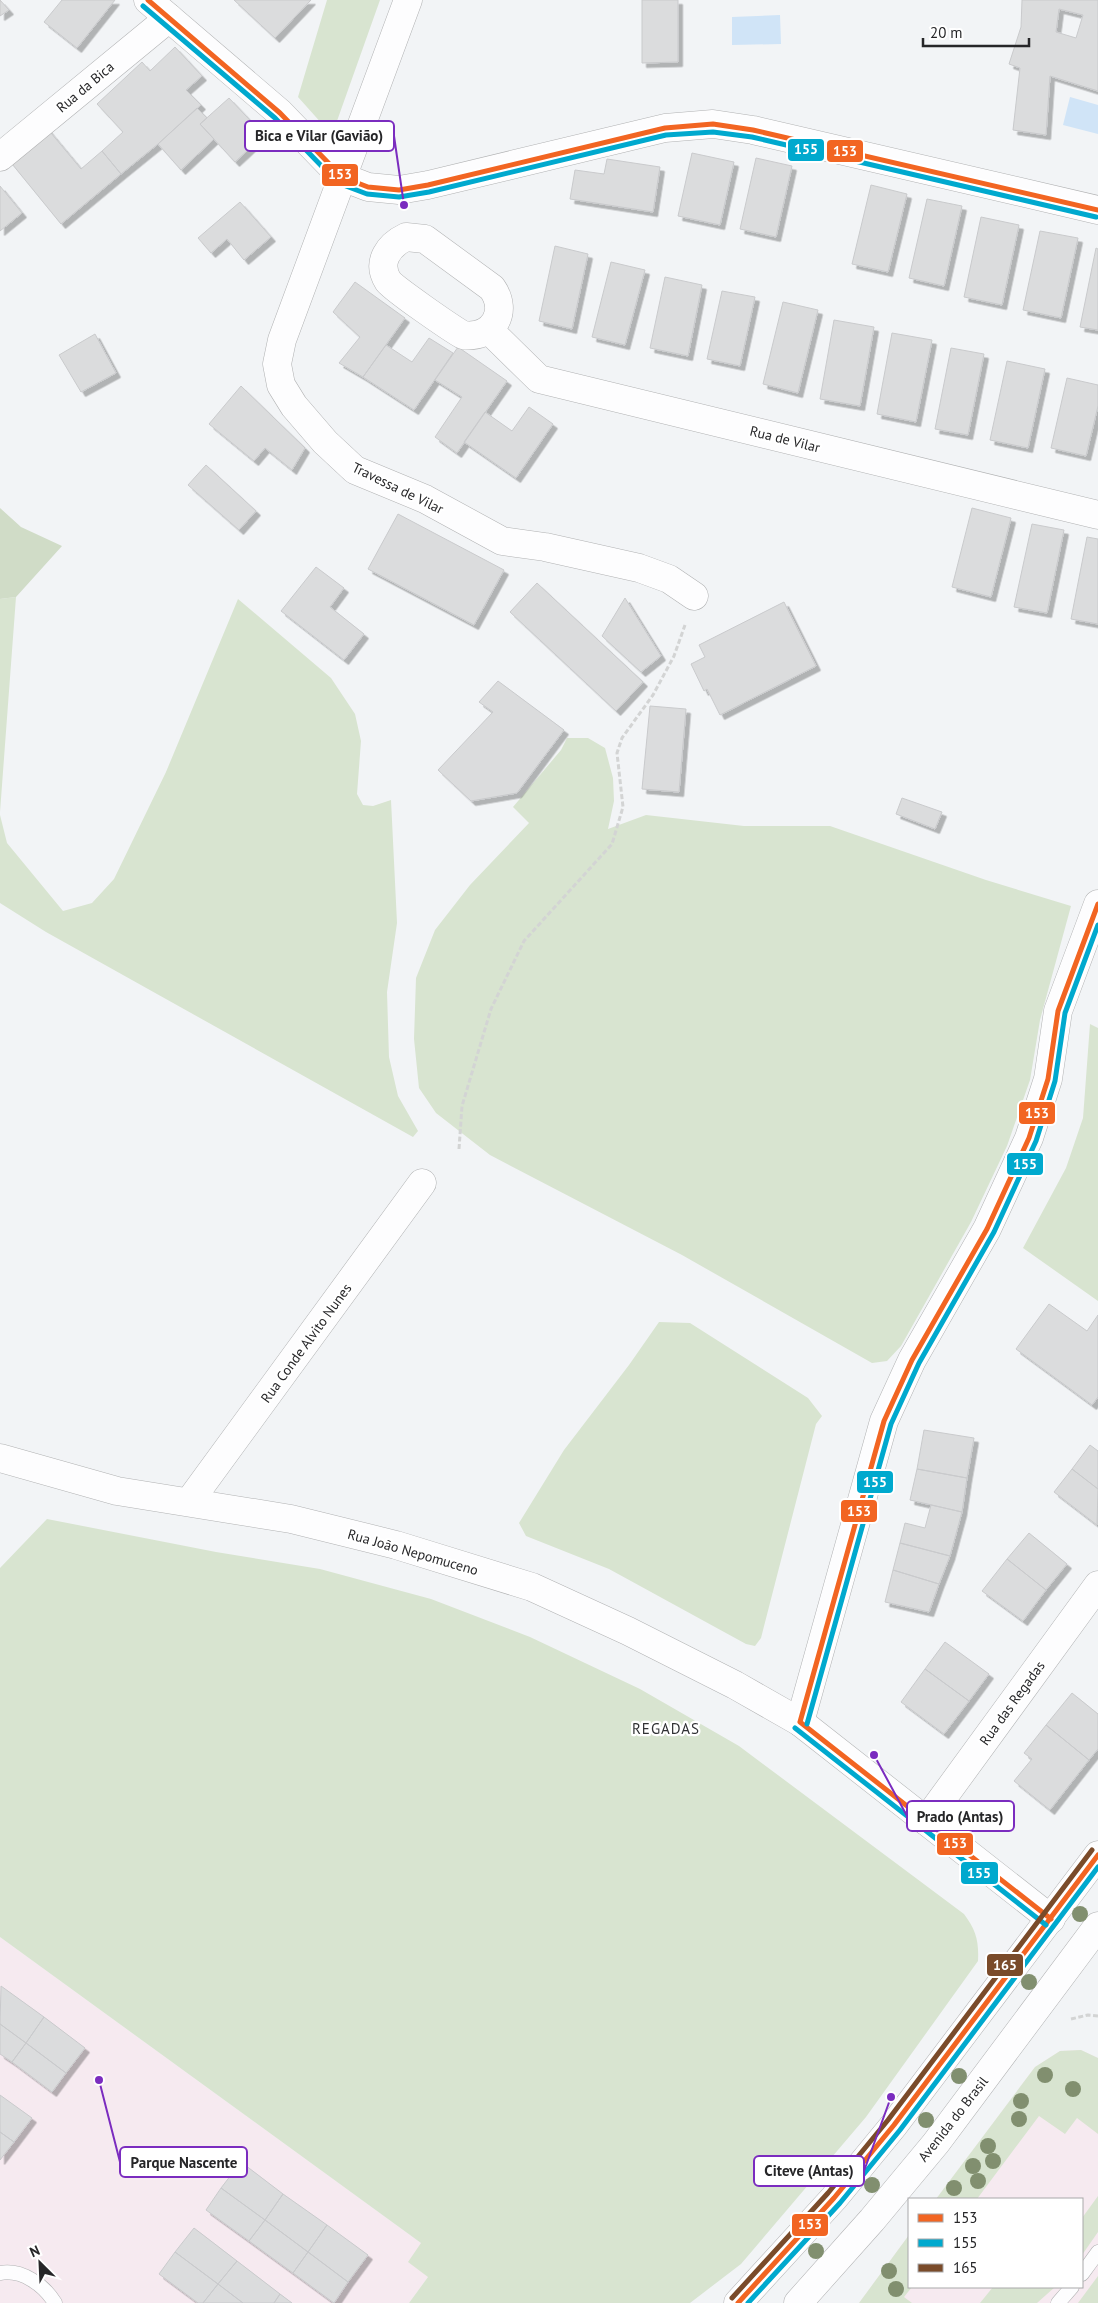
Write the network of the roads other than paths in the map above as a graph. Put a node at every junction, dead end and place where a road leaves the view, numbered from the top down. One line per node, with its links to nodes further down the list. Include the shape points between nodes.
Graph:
1 (148, 0): 3 (street)
2 (408, 0): 5 (street, Travessa de Vilar)
3 (170, 18): 4 (street, Rua da Bica); 5 (street, via 280,113)
4 (0, 157)
5 (342, 177): 6 (street, via 368,188 399,190 665,128 713,124 753,130); 9 (street, Travessa de Vilar, via 282,340 277,364 281,385 294,406 355,470 425,499 502,541 639,568 669,579)
6 (1098, 210)
7 (489, 330): 8 (street, Rua de Vilar, via 539,379)
8 (1098, 515)
9 (694, 596)
10 (1098, 904): 15 (street, via 1058,1011 1048,1079 1029,1138 987,1229 912,1360 884,1421)
11 (422, 1183): 13 (street, Rua Conde Alvito Nunes)
12 (0, 1458): 13 (street, Rua João Nepomuceno, via 91,1485)
13 (189, 1502): 15 (street, Rua João Nepomuceno, via 291,1519 396,1544 532,1587 628,1631)
14 (1098, 1584): 16 (street, Rua das Regadas)
15 (800, 1722): 16 (street, Rua João Nepomuceno)
16 (926, 1821): 18 (street, Rua João Nepomuceno)
17 (1098, 1855): 18 (street)
18 (1051, 1919): 25 (street, via 894,2125 834,2198)
19 (1098, 1926): 26 (street, Avenida do Brasil, via 936,2143)
20 (1098, 2252): 22 (lane)
21 (0, 2273): 24 (lane, via 24,2276 41,2286)
22 (1083, 2273)
23 (1071, 2288): 27 (lane)
24 (55, 2303)
25 (738, 2303)
26 (798, 2303)
27 (1058, 2303)

